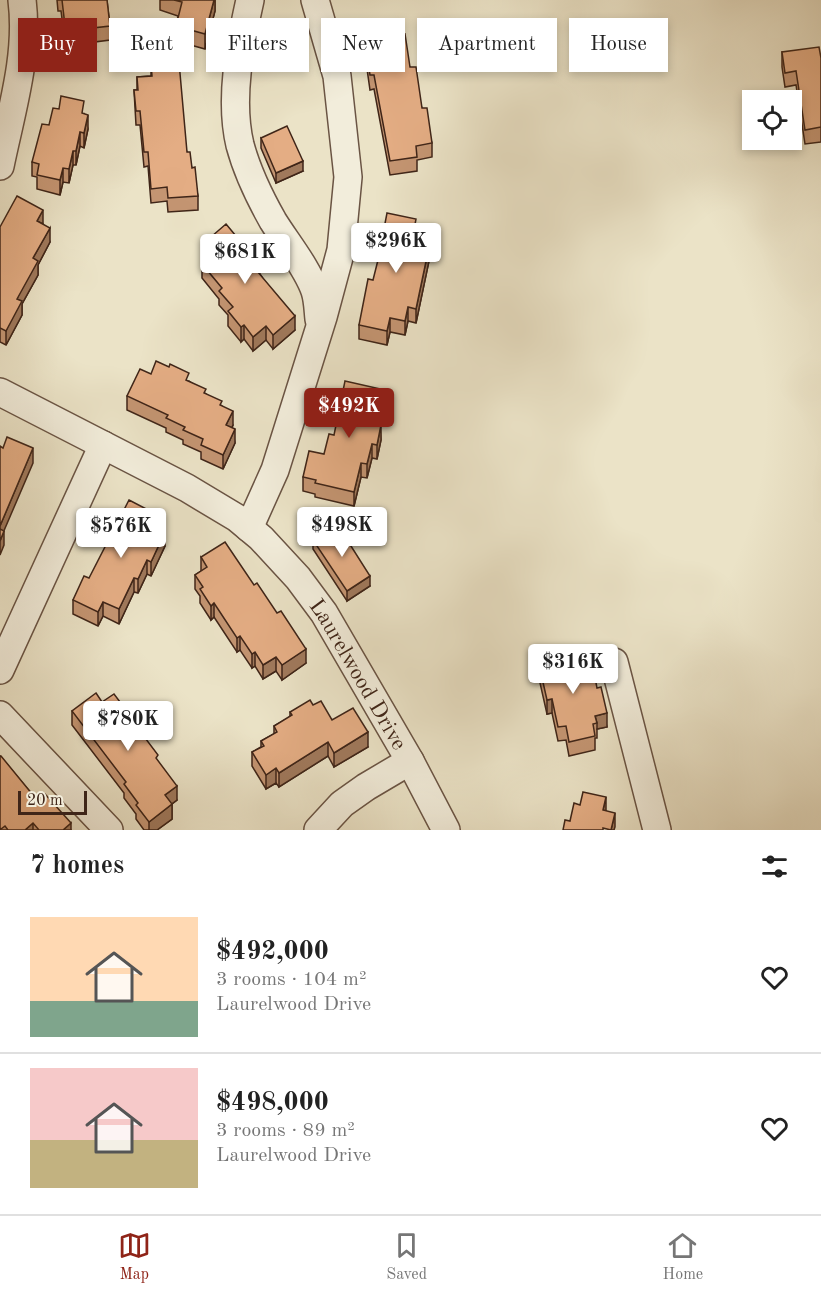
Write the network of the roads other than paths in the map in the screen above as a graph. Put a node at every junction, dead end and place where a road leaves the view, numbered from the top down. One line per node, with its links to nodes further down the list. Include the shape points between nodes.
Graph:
1 (22, 0): 4 (street, via 22,60)
2 (250, 0): 5 (street, via 237,71 240,144 267,211 309,275 316,293)
3 (315, 0): 5 (street, via 337,76 348,177 341,250)
4 (0, 166)
5 (320, 326): 8 (street, via 275,470)
6 (0, 392): 7 (street, Laurelwood Drive)
7 (103, 445): 8 (street, Laurelwood Drive, via 213,503); 10 (street)
8 (249, 528): 12 (street, Laurelwood Drive, via 298,578 324,614)
9 (614, 662): 16 (street)
10 (0, 670)
11 (0, 715): 13 (street)
12 (410, 761): 14 (street, via 366,786); 15 (street, Laurelwood Drive)
13 (109, 830)
14 (318, 830)
15 (446, 830)
16 (657, 830)

